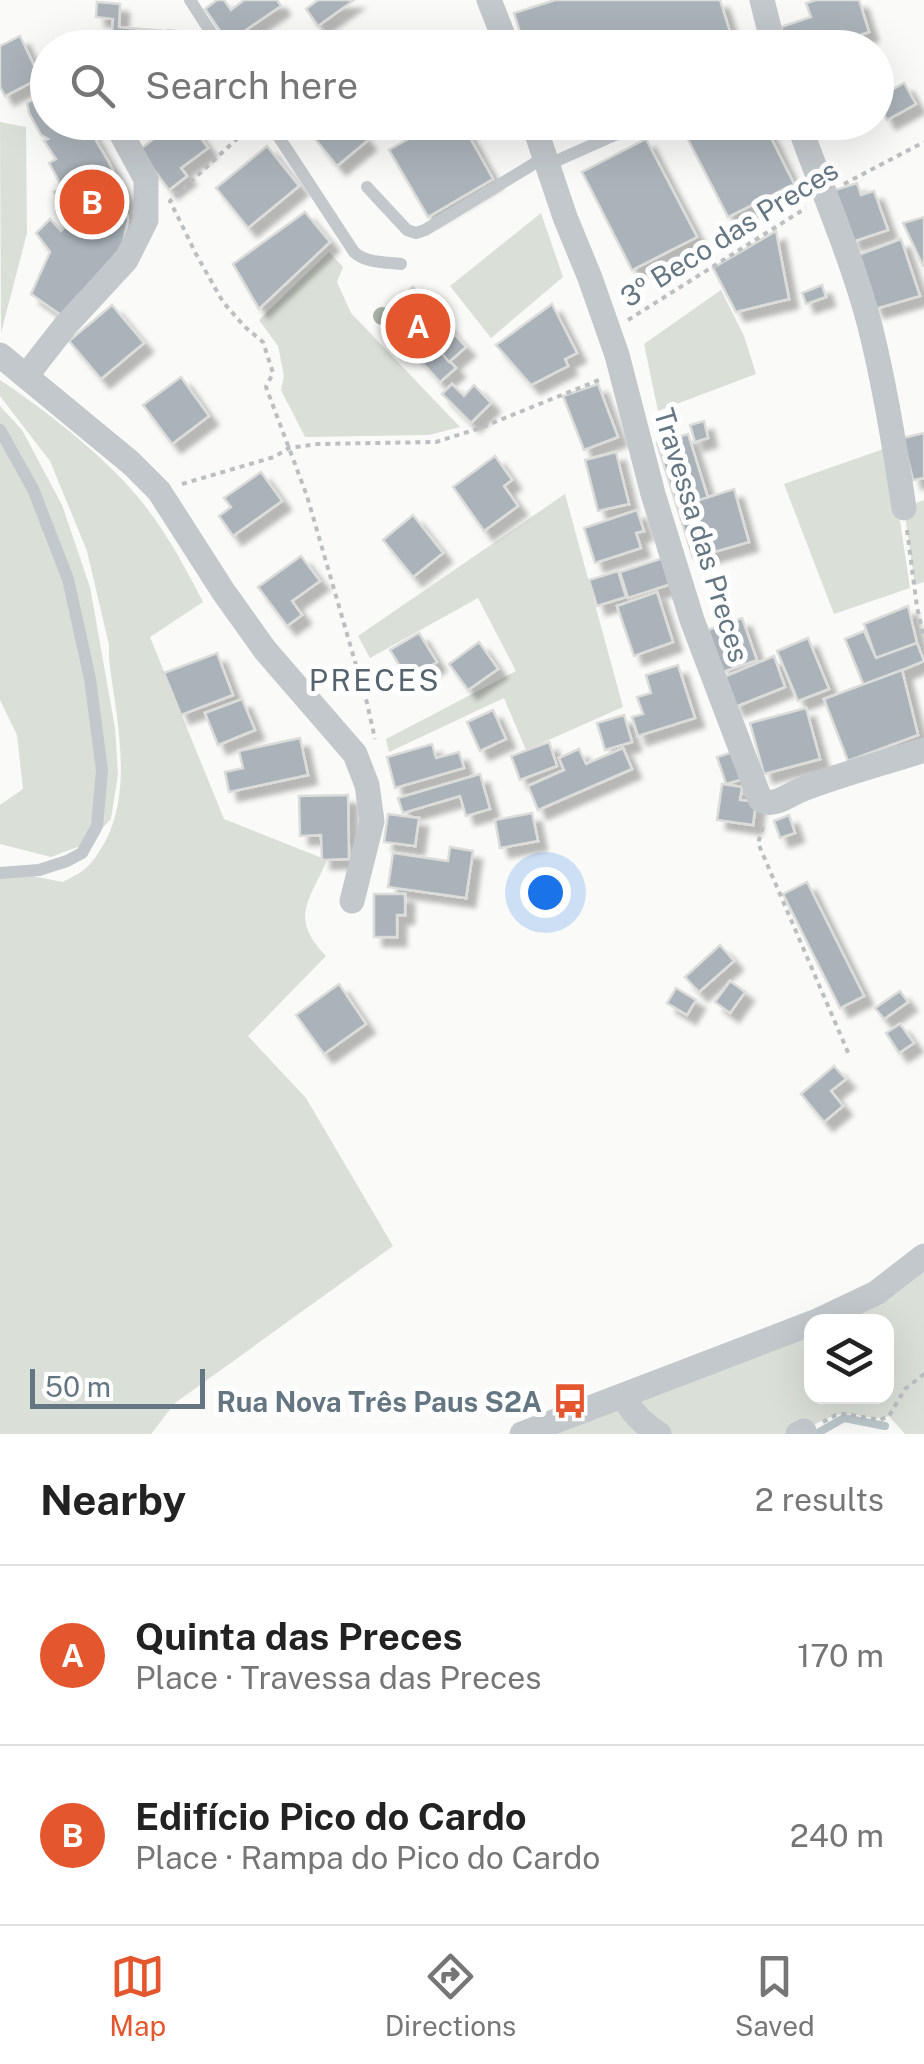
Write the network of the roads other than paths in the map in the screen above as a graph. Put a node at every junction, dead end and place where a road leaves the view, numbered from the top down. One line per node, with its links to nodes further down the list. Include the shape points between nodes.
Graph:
1 (190, 0): 4 (lane)
2 (489, 0): 5 (street)
3 (762, 0): 6 (street)
4 (209, 30)
5 (501, 30)
6 (770, 30)
7 (125, 140): 16 (street, via 146,179 146,220 126,260)
8 (281, 140): 14 (lane, via 354,252)
9 (539, 140): 12 (street, Travessa das Preces)
10 (599, 140): 12 (lane)
11 (804, 140): 18 (street, via 870,326)
12 (546, 161): 13 (lane, via 416,233); 19 (street, Travessa das Preces, via 610,332 692,620 760,799 771,804)
13 (367, 187)
14 (401, 264)
15 (0, 355): 16 (street)
16 (26, 376): 21 (street, via 158,491 265,650 355,754 372,820)
17 (0, 430): 20 (lane, via 34,489 68,579 102,770 97,826 82,852 39,870)
18 (904, 508)
19 (924, 750)
20 (0, 872)
21 (352, 902)
22 (924, 1256): 23 (street, via 876,1293)
23 (830, 1314)
24 (804, 1326): 25 (street)
25 (624, 1396): 26 (street); 27 (street, via 640,1422)
26 (522, 1434)
27 (659, 1434)

